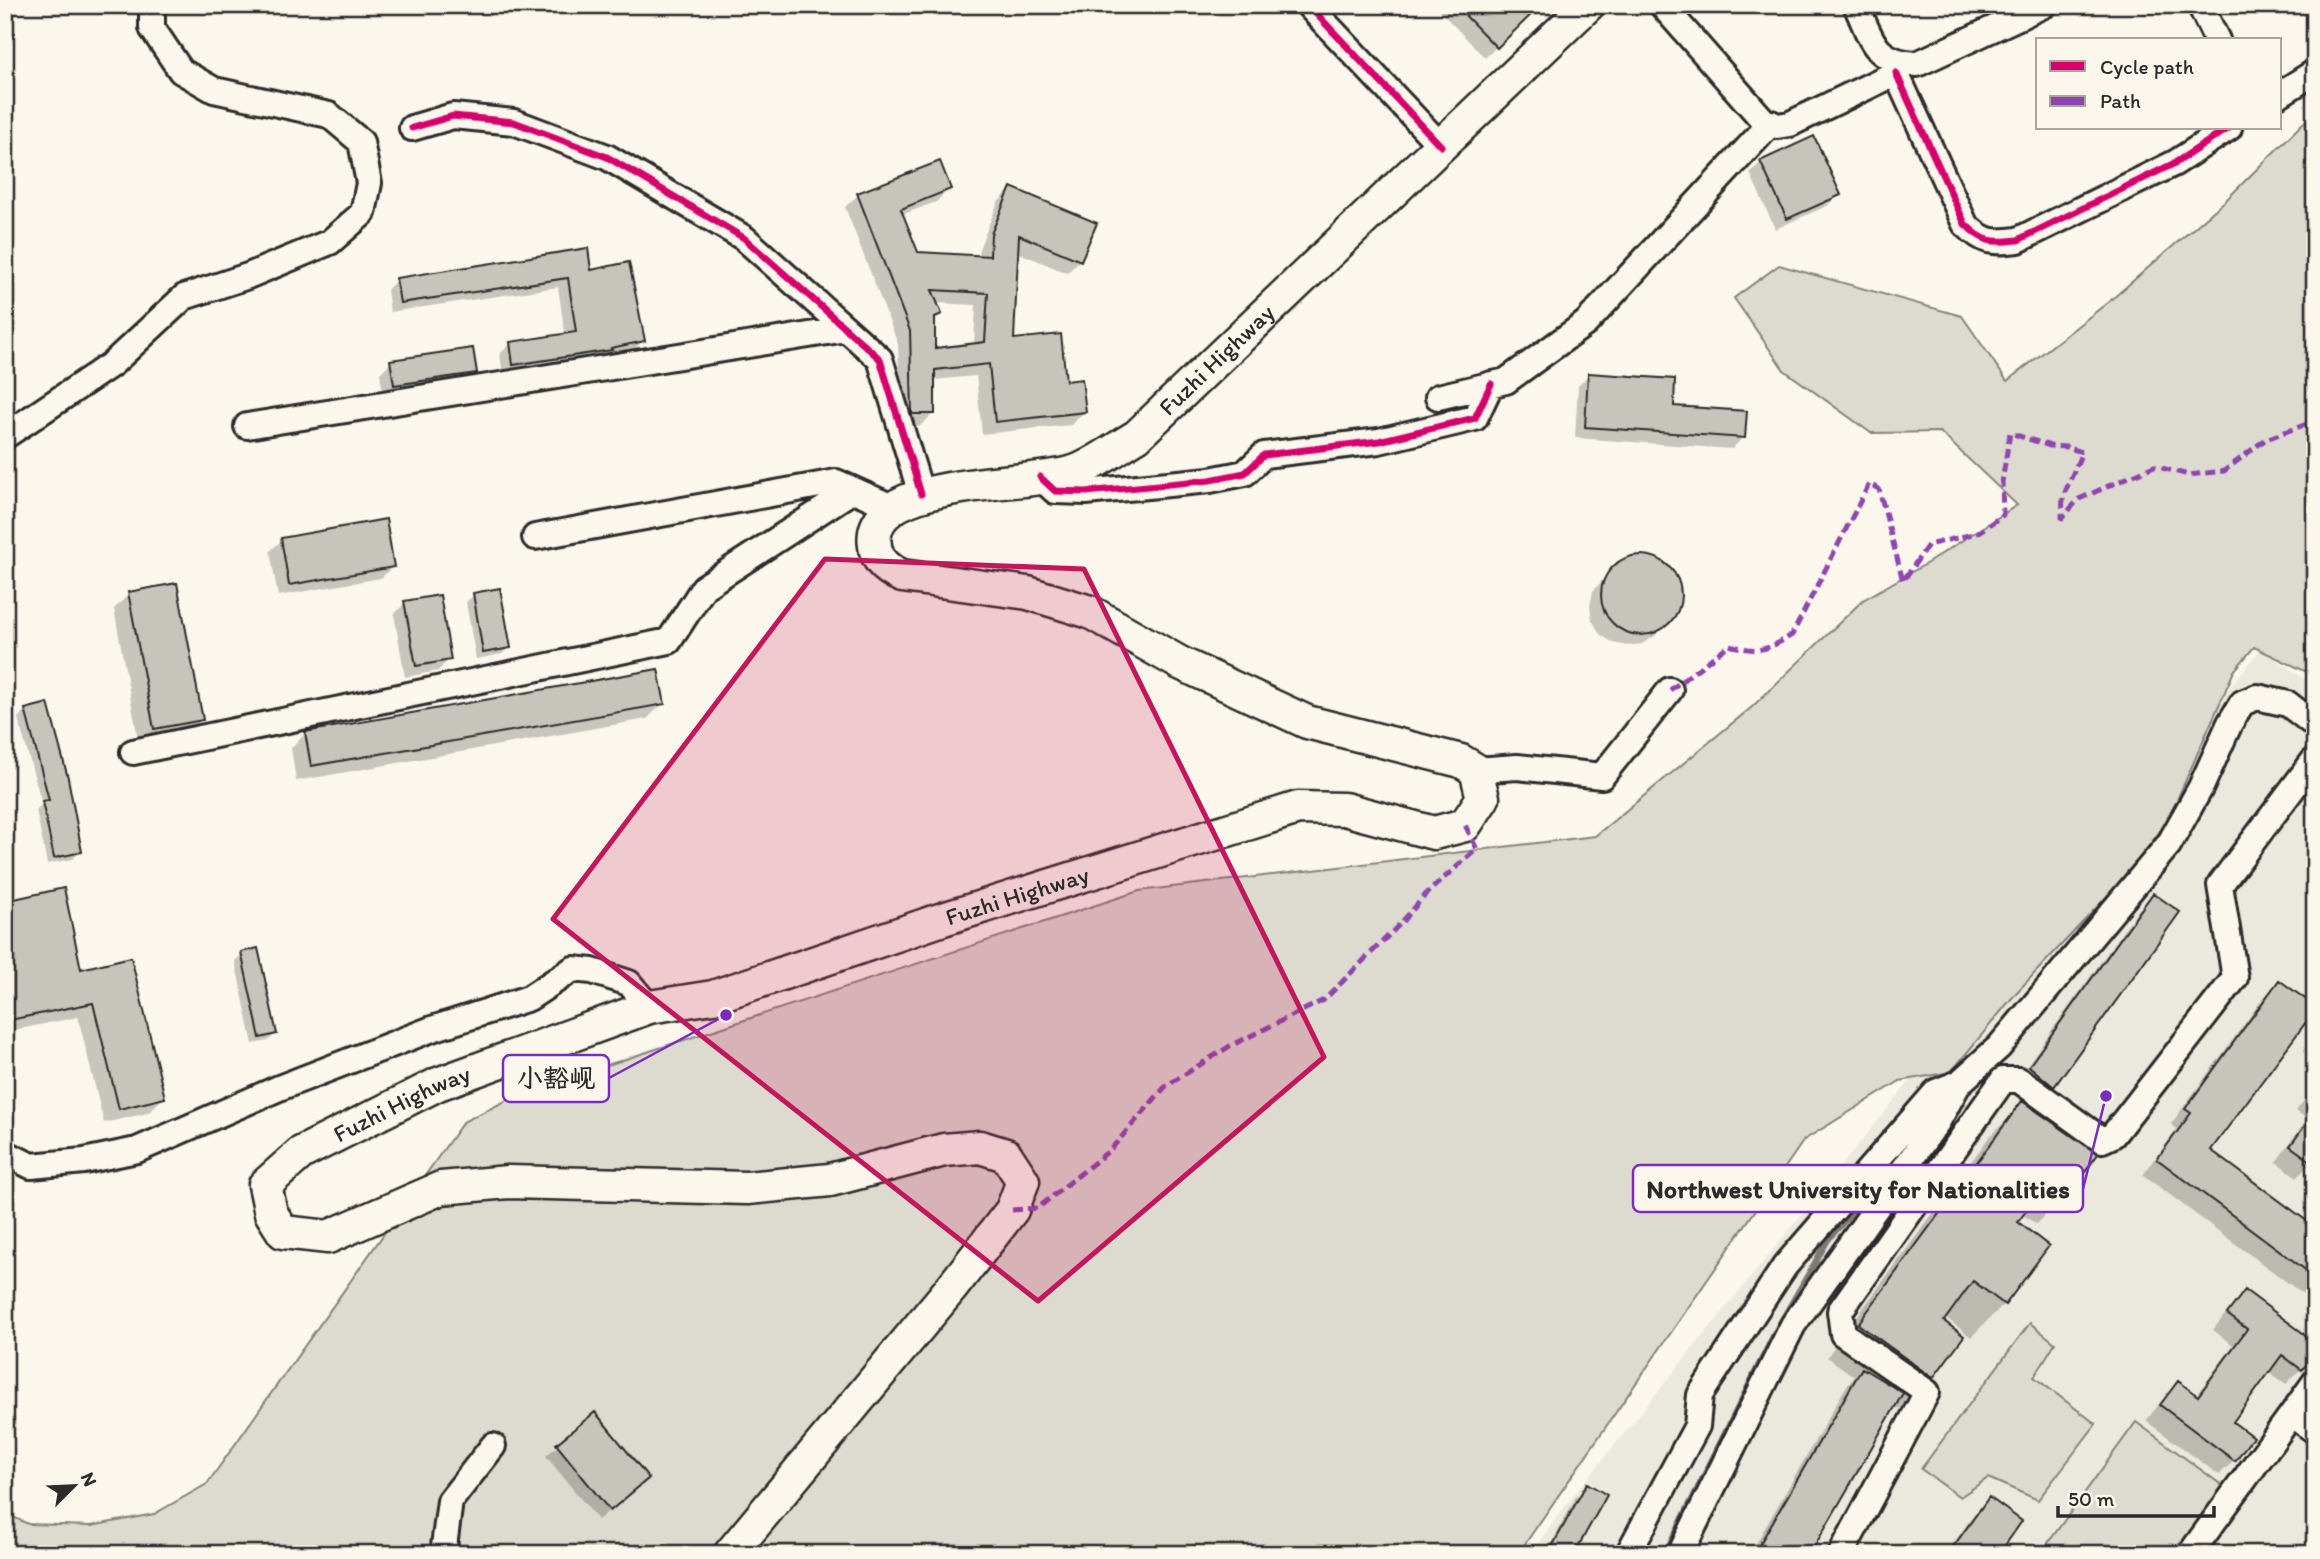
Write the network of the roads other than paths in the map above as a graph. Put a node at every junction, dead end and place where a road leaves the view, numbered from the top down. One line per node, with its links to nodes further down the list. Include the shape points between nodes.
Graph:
1 (152, 5): 20 (street, via 152,28 181,71 214,90 329,115 361,142 369,183 363,213 330,242 184,297 112,364)
2 (1308, 5): 15 (street)
3 (1588, 5): 15 (main road, Fuzhi Highway)
4 (1662, 5): 12 (street)
5 (1856, 5): 9 (street, via 1882,55)
6 (2044, 5): 9 (street, via 1917,64)
7 (2200, 5): 8 (street)
8 (2216, 38)
9 (1897, 68): 12 (street, via 1790,124); 14 (street, via 1965,224 1979,238 1998,242 2018,240 2175,163)
10 (2315, 72): 11 (street)
11 (2282, 93)
12 (1771, 124): 17 (street, via 1586,323 1506,381)
13 (412, 128): 16 (street, via 453,116 514,122 607,157 744,238)
14 (2226, 130)
15 (1441, 145): 21 (main road, Fuzhi Highway, via 1137,436 1076,471)
16 (846, 329): 19 (street); 23 (street, via 880,359)
17 (1492, 384): 18 (street); 21 (street, via 1475,418 1379,441 1265,455 1245,473 1210,481 1086,492 1055,491)
18 (1437, 397)
19 (247, 426)
20 (5, 436)
21 (1040, 477): 23 (main road, Fuzhi Highway)
22 (853, 490): 24 (street); 25 (street, via 836,482); 28 (street, via 704,587 668,641)
23 (921, 494): 24 (main road, Fuzhi Highway)
24 (892, 507): 30 (main road, via 876,526 874,538 881,562 890,571 1028,593 1090,612 1180,663 1307,722 1461,761)
25 (535, 537)
26 (1670, 690): 30 (street, via 1602,776 1517,766)
27 (2315, 725): 32 (street, via 2288,704 2257,697 2242,703 2169,844 1999,1047)
28 (133, 752)
29 (2315, 759): 42 (street, via 2220,885 2235,978 2113,1135 2102,1140 2019,1080 2003,1080 1840,1311 1843,1334 1927,1392)
30 (1476, 769): 31 (main road, Fuzhi Highway, via 1483,798 1465,825 1434,833 1344,809 1298,808 713,997)
31 (649, 1007): 33 (street, via 629,983 573,969 529,998 432,1029 279,1088 137,1150 31,1166); 39 (main road, Fuzhi Highway, via 438,1084 302,1153 265,1185 271,1213 283,1232 328,1237 441,1188 508,1182 747,1188 830,1180 944,1150 980,1147 1006,1155 1023,1181 1012,1210)
32 (1959, 1083): 40 (street, via 1936,1092 1785,1266 1700,1395 1697,1426); 41 (street, via 1938,1121 1793,1325)
33 (5, 1153)
34 (2315, 1382): 35 (street)
35 (2292, 1414): 36 (street); 43 (street)
36 (2315, 1431)
37 (493, 1446): 38 (street, via 450,1501)
38 (443, 1554)
39 (730, 1554)
40 (1628, 1554)
41 (1680, 1554)
42 (1841, 1554)
43 (2190, 1554)

